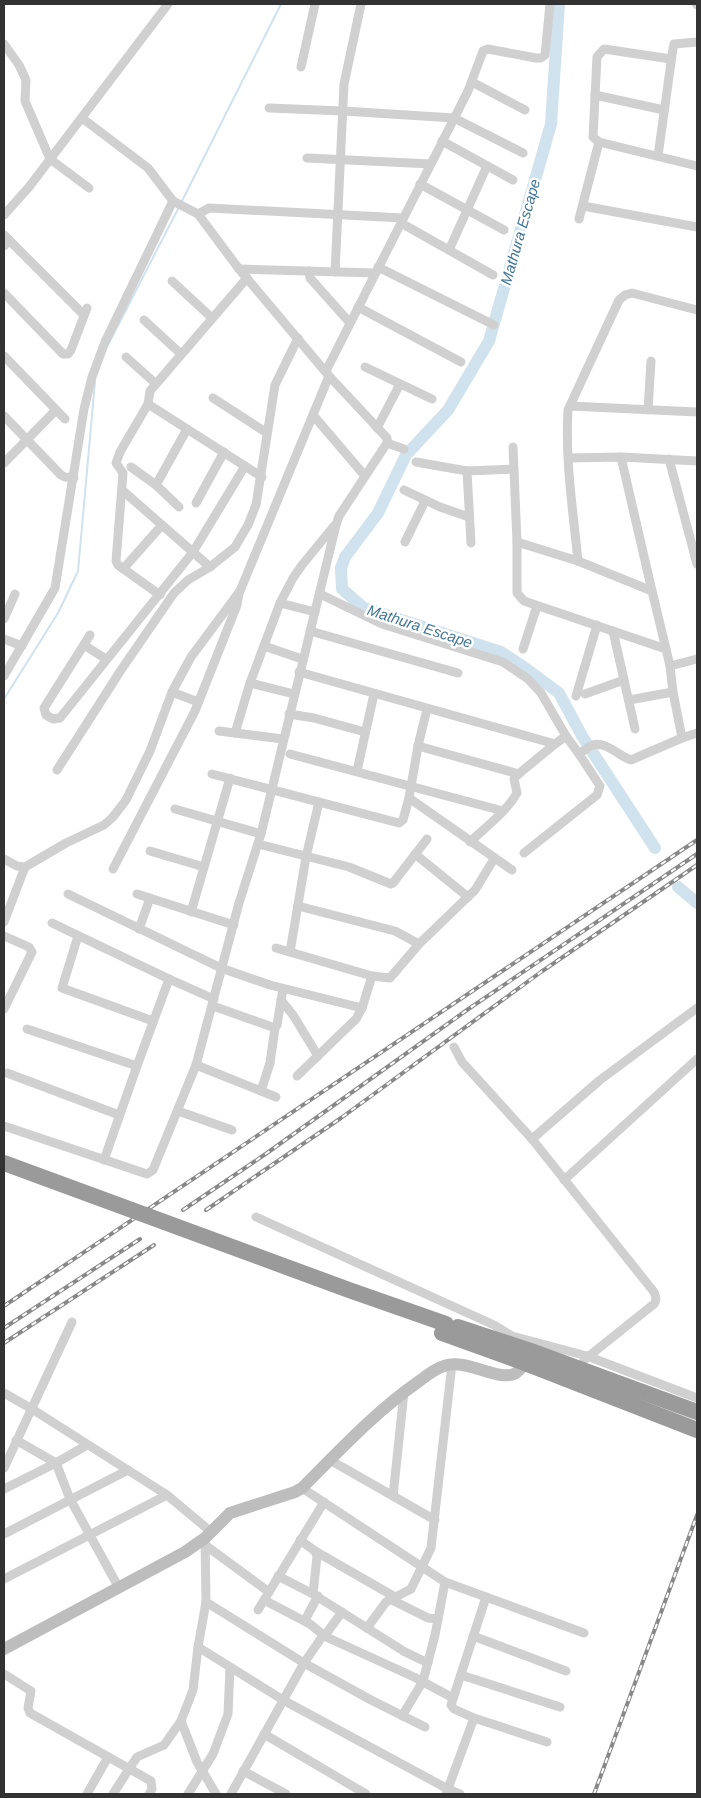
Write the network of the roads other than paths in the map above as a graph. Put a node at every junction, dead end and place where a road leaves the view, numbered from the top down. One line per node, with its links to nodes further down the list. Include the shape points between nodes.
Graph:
1 (168, 4): 15 (street)
2 (314, 4): 8 (street)
3 (362, 4): 14 (street, via 344,84)
4 (550, 4): 9 (street, via 545,55 536,58 488,49 483,51)
5 (697, 42): 7 (street, via 674,44)
6 (4, 44): 23 (street, via 26,80 25,101)
7 (671, 59): 10 (street, via 604,48 597,57); 13 (street)
8 (301, 67)
9 (472, 82): 12 (street); 16 (street)
10 (595, 95): 13 (street); 18 (street, via 593,138)
11 (270, 108): 14 (street)
12 (525, 110)
13 (664, 110): 20 (street)
14 (343, 111): 16 (street); 22 (street)
15 (82, 118): 23 (street); 30 (street, via 148,168)
16 (454, 118): 17 (street); 19 (street)
17 (442, 141): 24 (street); 25 (street)
18 (599, 142): 20 (street); 31 (street)
19 (523, 153)
20 (658, 156): 26 (street)
21 (307, 158): 22 (street)
22 (341, 158): 24 (street); 34 (street)
23 (50, 159): 29 (street); 35 (street)
24 (431, 164): 28 (street)
25 (487, 166): 27 (street); 32 (street)
26 (697, 166)
27 (513, 180)
28 (420, 184): 32 (street); 37 (street)
29 (89, 188)
30 (175, 202): 33 (street); 96 (street, via 98,359 84,409)
31 (583, 206): 36 (street); 38 (street)
32 (467, 210): 39 (street); 41 (street)
33 (195, 212): 34 (street, via 209,208); 42 (street)
34 (338, 214): 37 (street); 45 (street)
35 (4, 215)
36 (579, 219)
37 (402, 221): 41 (street); 43 (street)
38 (697, 227)
39 (504, 230)
40 (6, 240): 49 (street, via 85,312 72,350 62,354)
41 (449, 250): 46 (street)
42 (239, 269): 44 (street); 47 (street)
43 (377, 270): 45 (street); 50 (street); 55 (street)
44 (309, 271): 45 (street); 54 (street, via 310,278)
45 (335, 272)
46 (493, 275)
47 (247, 278): 52 (street); 56 (street)
48 (172, 281): 52 (street)
49 (4, 293)
50 (358, 307): 54 (street); 61 (street)
51 (697, 310): 69 (street, via 632,293 625,295 619,300)
52 (212, 318): 57 (street)
53 (144, 320): 57 (street)
54 (350, 323): 63 (street)
55 (494, 325)
56 (298, 338): 63 (street); 78 (street, via 274,385)
57 (181, 354): 64 (street)
58 (4, 356): 70 (street)
59 (126, 357): 64 (street)
60 (651, 361): 71 (street)
61 (462, 362)
62 (365, 367): 65 (street)
63 (327, 373): 73 (street); 77 (street)
64 (156, 383): 68 (street, via 150,391)
65 (400, 384): 67 (street); 77 (street)
66 (213, 398): 78 (street)
67 (432, 399)
68 (148, 404): 76 (street); 98 (street, via 116,463 123,473)
69 (570, 406): 71 (street); 85 (street, via 567,428)
70 (56, 410): 75 (street); 79 (street)
71 (648, 410): 72 (street)
72 (697, 412)
73 (313, 414): 94 (street); 115 (street)
74 (4, 416): 79 (street)
75 (65, 419)
76 (186, 428): 83 (street); 97 (street)
77 (377, 428): 80 (street, via 387,438)
78 (267, 433): 95 (street)
79 (26, 440): 89 (street); 96 (street, via 61,475)
80 (387, 443): 82 (street); 94 (street)
81 (513, 447): 92 (street)
82 (404, 449)
83 (224, 452): 90 (street); 101 (street)
84 (621, 457): 85 (street); 86 (street); 114 (street)
85 (569, 458): 110 (street)
86 (669, 459): 87 (street); 111 (street)
87 (697, 461)
88 (416, 462): 93 (street)
89 (4, 463)
90 (244, 466): 95 (street); 109 (street)
91 (131, 467): 97 (street)
92 (514, 469): 93 (street); 107 (street)
93 (467, 471): 103 (street)
94 (365, 476): 104 (street)
95 (262, 477): 112 (street, via 248,526 235,547)
96 (74, 478): 129 (street, via 55,588)
97 (156, 484): 102 (street)
98 (122, 490): 105 (street); 113 (street, via 116,556 118,565)
99 (404, 490): 100 (street)
100 (425, 501): 103 (street); 106 (street)
101 (196, 503)
102 (179, 507)
103 (470, 517): 108 (street)
104 (336, 524): 117 (street); 119 (street, via 302,565)
105 (162, 525): 109 (street); 113 (street)
106 (405, 542)
107 (517, 542): 110 (street); 120 (street, via 516,592 524,601)
108 (471, 543)
109 (193, 552): 112 (street); 118 (street)
110 (578, 561): 114 (street)
111 (697, 564)
112 (210, 566): 162 (street, via 174,593)
113 (123, 569): 118 (street)
114 (652, 590): 132 (street)
115 (240, 591): 142 (street, via 191,657); 147 (street)
116 (15, 594): 122 (street)
117 (320, 594): 121 (street); 155 (street, via 382,624 503,662 541,693)
118 (160, 595): 133 (street)
119 (280, 603): 121 (street); 130 (street)
120 (537, 606): 123 (street); 131 (street)
121 (315, 612): 124 (street)
122 (4, 619)
123 (597, 625): 125 (street); 140 (street, via 581,695)
124 (310, 631): 134 (street); 138 (street)
125 (613, 631): 132 (street); 140 (street)
126 (90, 635): 128 (street)
127 (4, 639): 129 (street)
128 (84, 645): 133 (street); 133 (street, via 44,708 53,719 60,718)
129 (22, 646): 139 (street)
130 (264, 646): 134 (street); 141 (street)
131 (523, 649)
132 (666, 650): 136 (street)
133 (106, 659)
134 (302, 659): 137 (street)
135 (697, 659): 136 (street)
136 (670, 666): 143 (street)
137 (299, 672): 144 (street); 145 (street)
138 (458, 673)
139 (4, 676)
140 (624, 680): 146 (street)
141 (250, 683): 144 (street); 153 (street)
142 (172, 692): 147 (street); 185 (street, via 150,751 126,800 113,818)
143 (673, 692): 146 (street); 156 (street)
144 (294, 694): 149 (street)
145 (374, 694): 148 (street); 152 (street)
146 (629, 700): 150 (street)
147 (198, 702): 186 (street)
148 (427, 708): 158 (street); 159 (street)
149 (289, 714): 152 (street); 157 (street)
150 (635, 729)
151 (219, 731): 153 (street)
152 (366, 732): 163 (street)
153 (235, 733): 157 (street)
154 (697, 733): 156 (street)
155 (566, 736): 158 (street); 160 (street)
156 (682, 738): 160 (street, via 631,760 601,744)
157 (283, 739): 168 (street)
158 (555, 744): 165 (street)
159 (418, 746): 165 (street); 167 (street)
160 (581, 753): 179 (street, via 600,786 597,795)
161 (290, 754): 163 (street)
162 (57, 770)
163 (357, 771): 167 (street)
164 (212, 774): 166 (street)
165 (518, 774): 172 (street, via 514,779 517,793)
166 (230, 778): 168 (street); 173 (street)
167 (411, 786): 169 (street); 172 (street)
168 (271, 788): 170 (street); 174 (street)
169 (410, 798): 170 (street, via 403,820 398,823); 176 (street)
170 (319, 802): 181 (street)
171 (175, 809): 173 (street)
172 (503, 811): 176 (street)
173 (217, 822): 174 (street); 184 (street)
174 (261, 834): 177 (street)
175 (427, 838): 180 (street)
176 (470, 842): 183 (street)
177 (258, 844): 181 (street); 196 (street)
178 (150, 850): 184 (street)
179 (524, 853)
180 (415, 854): 181 (street, via 391,884 356,870); 190 (street)
181 (306, 857): 192 (street)
182 (4, 859): 185 (street)
183 (494, 859): 187 (street); 190 (street)
184 (204, 866): 193 (street)
185 (24, 867): 194 (street)
186 (113, 869)
187 (512, 870)
188 (68, 894): 197 (street)
189 (137, 894): 191 (street)
190 (468, 897): 200 (street)
191 (150, 898): 193 (street); 197 (street)
192 (298, 906): 200 (street, via 395,931); 202 (street)
193 (190, 912): 196 (street)
194 (4, 922)
195 (52, 923): 199 (street)
196 (234, 925): 203 (street)
197 (139, 929): 203 (street)
198 (4, 936): 207 (street, via 29,947 32,952)
199 (78, 936): 205 (street); 213 (street, via 62,988)
200 (419, 944): 204 (street, via 393,976 386,979)
201 (276, 948): 202 (street)
202 (290, 952): 204 (street)
203 (221, 968): 206 (street); 209 (street)
204 (372, 976): 210 (street)
205 (170, 979): 209 (street); 213 (street)
206 (283, 988): 208 (street); 210 (street)
207 (8, 993): 212 (street)
208 (281, 1000): 214 (street); 217 (street)
209 (213, 1002): 214 (street); 219 (street)
210 (362, 1008): 217 (street, via 356,1020)
211 (697, 1008): 229 (street, via 600,1080)
212 (4, 1009)
213 (153, 1021): 220 (street)
214 (274, 1028): 223 (street, via 270,1063)
215 (27, 1029): 220 (street)
216 (454, 1047): 229 (street, via 462,1062)
217 (318, 1056): 222 (street)
218 (697, 1059): 233 (street)
219 (196, 1065): 223 (street); 225 (street)
220 (137, 1066): 226 (street)
221 (7, 1073): 226 (street)
222 (297, 1076)
223 (261, 1091): 224 (street)
224 (276, 1097)
225 (178, 1111): 228 (street); 230 (street, via 150,1174)
226 (119, 1114): 230 (street)
227 (4, 1126): 230 (street)
228 (232, 1130)
229 (532, 1139): 233 (street)
230 (104, 1160)
231 (4, 1163): 236 (highway, bridge)
232 (4, 1173): 236 (highway)
233 (564, 1180): 237 (street, via 656,1297 654,1304)
234 (256, 1217): 237 (street, via 512,1336)
235 (72, 1322): 243 (street)
236 (444, 1328): 237 (highway); 238 (highway)
237 (582, 1362): 242 (street); 244 (highway)
238 (525, 1363): 239 (street, via 518,1372 507,1375); 245 (highway)
239 (452, 1364): 240 (street, via 437,1369); 258 (street)
240 (404, 1392): 248 (street); 255 (street)
241 (4, 1393): 243 (street)
242 (697, 1398)
243 (32, 1409): 246 (street); 247 (street)
244 (697, 1412)
245 (697, 1430)
246 (16, 1440): 249 (street); 250 (street)
247 (87, 1445): 249 (street); 251 (street)
248 (330, 1460): 252 (street); 255 (street)
249 (56, 1463): 253 (street); 256 (street)
250 (4, 1468)
251 (128, 1470): 254 (street); 256 (street)
252 (302, 1488): 257 (street); 261 (street, via 230,1514)
253 (4, 1489)
254 (167, 1495): 260 (street); 261 (street)
255 (393, 1496): 258 (street)
256 (70, 1499): 259 (street); 260 (street)
257 (324, 1502): 262 (street); 264 (street)
258 (435, 1520): 264 (street, via 431,1548)
259 (4, 1534)
260 (89, 1535): 266 (street); 268 (street)
261 (207, 1538): 268 (street); 269 (street); 274 (street)
262 (300, 1540): 263 (street); 265 (street)
263 (315, 1551): 270 (street); 272 (street)
264 (422, 1568): 267 (street); 272 (street, via 411,1589)
265 (278, 1576): 269 (street); 270 (street)
266 (4, 1579)
267 (445, 1582): 271 (street); 277 (street)
268 (119, 1588): 284 (street)
269 (269, 1592): 273 (street)
270 (316, 1595): 276 (street); 278 (street, via 306,1618)
271 (486, 1597): 280 (street); 282 (street)
272 (392, 1598): 277 (street, via 428,1618); 279 (street)
273 (264, 1600): 275 (street); 278 (street)
274 (206, 1602): 283 (street); 285 (street)
275 (258, 1610)
276 (342, 1612): 279 (street); 281 (street)
277 (438, 1618): 286 (street)
278 (308, 1623): 281 (street)
279 (367, 1628): 286 (street)
280 (584, 1633)
281 (322, 1635): 285 (street); 291 (street)
282 (473, 1636): 288 (street); 290 (street)
283 (198, 1647): 287 (street); 297 (street, via 193,1690)
284 (4, 1649)
285 (304, 1663): 293 (street); 295 (street)
286 (428, 1663): 291 (street)
287 (230, 1667): 293 (street); 304 (street, via 228,1714 216,1749)
288 (566, 1671)
289 (4, 1674): 301 (street, via 31,1691 30,1713)
290 (461, 1675): 292 (street); 294 (street)
291 (423, 1681): 292 (street); 295 (street)
292 (453, 1698): 296 (street, via 452,1708)
293 (283, 1700): 299 (street); 305 (street)
294 (560, 1707)
295 (402, 1716): 298 (street)
296 (474, 1718): 300 (street); 305 (street)
297 (180, 1722): 302 (street, via 164,1745 141,1755); 304 (street)
298 (425, 1727)
299 (264, 1734): 303 (street); 313 (street)
300 (547, 1742)
301 (108, 1757): 302 (street); 306 (street)
302 (129, 1768): 307 (street); 308 (street, via 151,1781)
303 (243, 1770): 311 (street); 312 (street)
304 (202, 1771): 309 (street); 310 (street)
305 (447, 1792): 314 (street)
306 (87, 1794)
307 (114, 1794)
308 (149, 1794)
309 (188, 1794)
310 (216, 1794)
311 (231, 1794)
312 (286, 1794)
313 (366, 1794)
314 (460, 1794)

